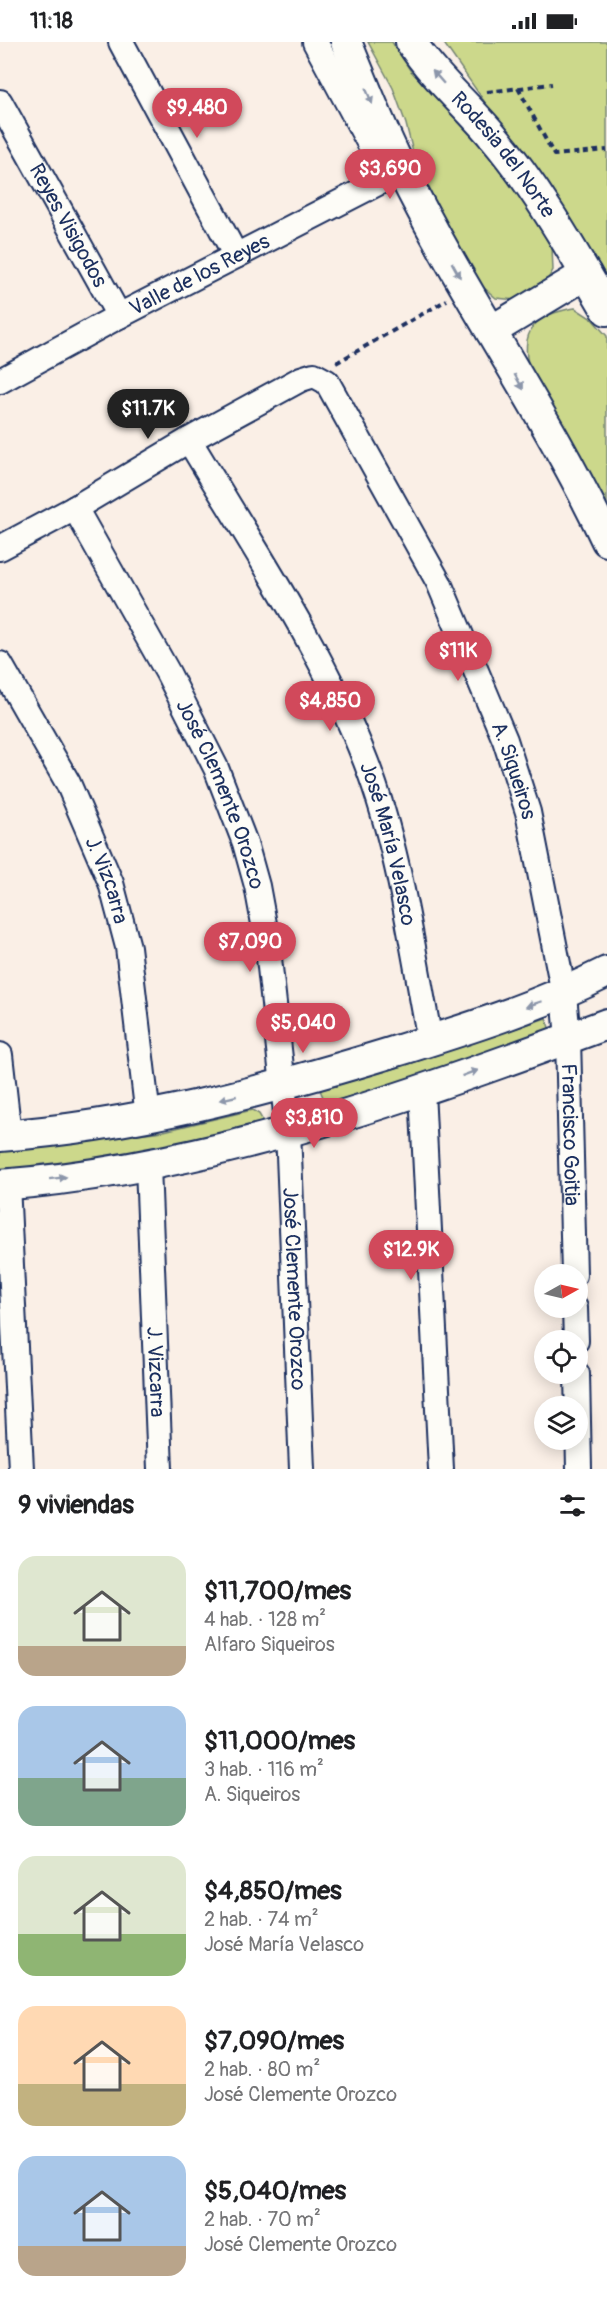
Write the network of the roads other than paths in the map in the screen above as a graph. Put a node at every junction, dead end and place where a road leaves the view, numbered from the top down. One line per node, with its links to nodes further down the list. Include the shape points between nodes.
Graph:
1 (121, 42): 7 (street)
2 (315, 42): 6 (street)
3 (346, 42): 6 (street, one-way to 6)
4 (411, 42): 8 (street, Rodesia del Norte, one-way to 4, via 529,184)
5 (0, 102): 10 (street, Reyes Visigodos)
6 (394, 175): 7 (street, Valle de los Reyes); 11 (street, one-way to 11)
7 (236, 256): 10 (street, Valle de los Reyes)
8 (586, 274): 9 (street, Rodesia del Norte); 11 (street)
9 (607, 310)
10 (119, 316): 12 (street, Valle de los Reyes)
11 (491, 331): 15 (street, one-way to 15, via 586,495)
12 (0, 381)
13 (189, 440): 14 (street); 19 (street, A. Siqueiros, via 301,379 314,375 327,382 439,583 505,740 528,812); 22 (street, José María Velasco, via 304,634 366,762 394,855)
14 (75, 508): 16 (street); 24 (street, José Clemente Orozco, via 216,768 245,843 267,940)
15 (607, 541)
16 (0, 548)
17 (0, 664): 26 (street, J. Vizcarra, via 68,783 111,883 128,947)
18 (607, 972): 19 (street)
19 (564, 994): 21 (street, Francisco Goitia); 22 (street, one-way to 22)
20 (607, 1024): 21 (street)
21 (568, 1038): 25 (street, one-way to 21); 31 (street, Francisco Goitia)
22 (430, 1040): 24 (street)
23 (0, 1055): 28 (street)
24 (284, 1085): 26 (street, one-way to 26); 27 (street, José Clemente Orozco)
25 (422, 1091): 27 (street); 36 (street)
26 (148, 1117): 28 (street)
27 (288, 1131): 29 (street); 35 (street, José Clemente Orozco)
28 (5, 1136)
29 (148, 1166): 30 (street, one-way to 29); 34 (street, J. Vizcarra)
30 (3, 1185): 33 (street)
31 (574, 1264)
32 (577, 1384): 37 (street)
33 (21, 1469)
34 (160, 1469)
35 (303, 1469)
36 (441, 1469)
37 (579, 1469)

